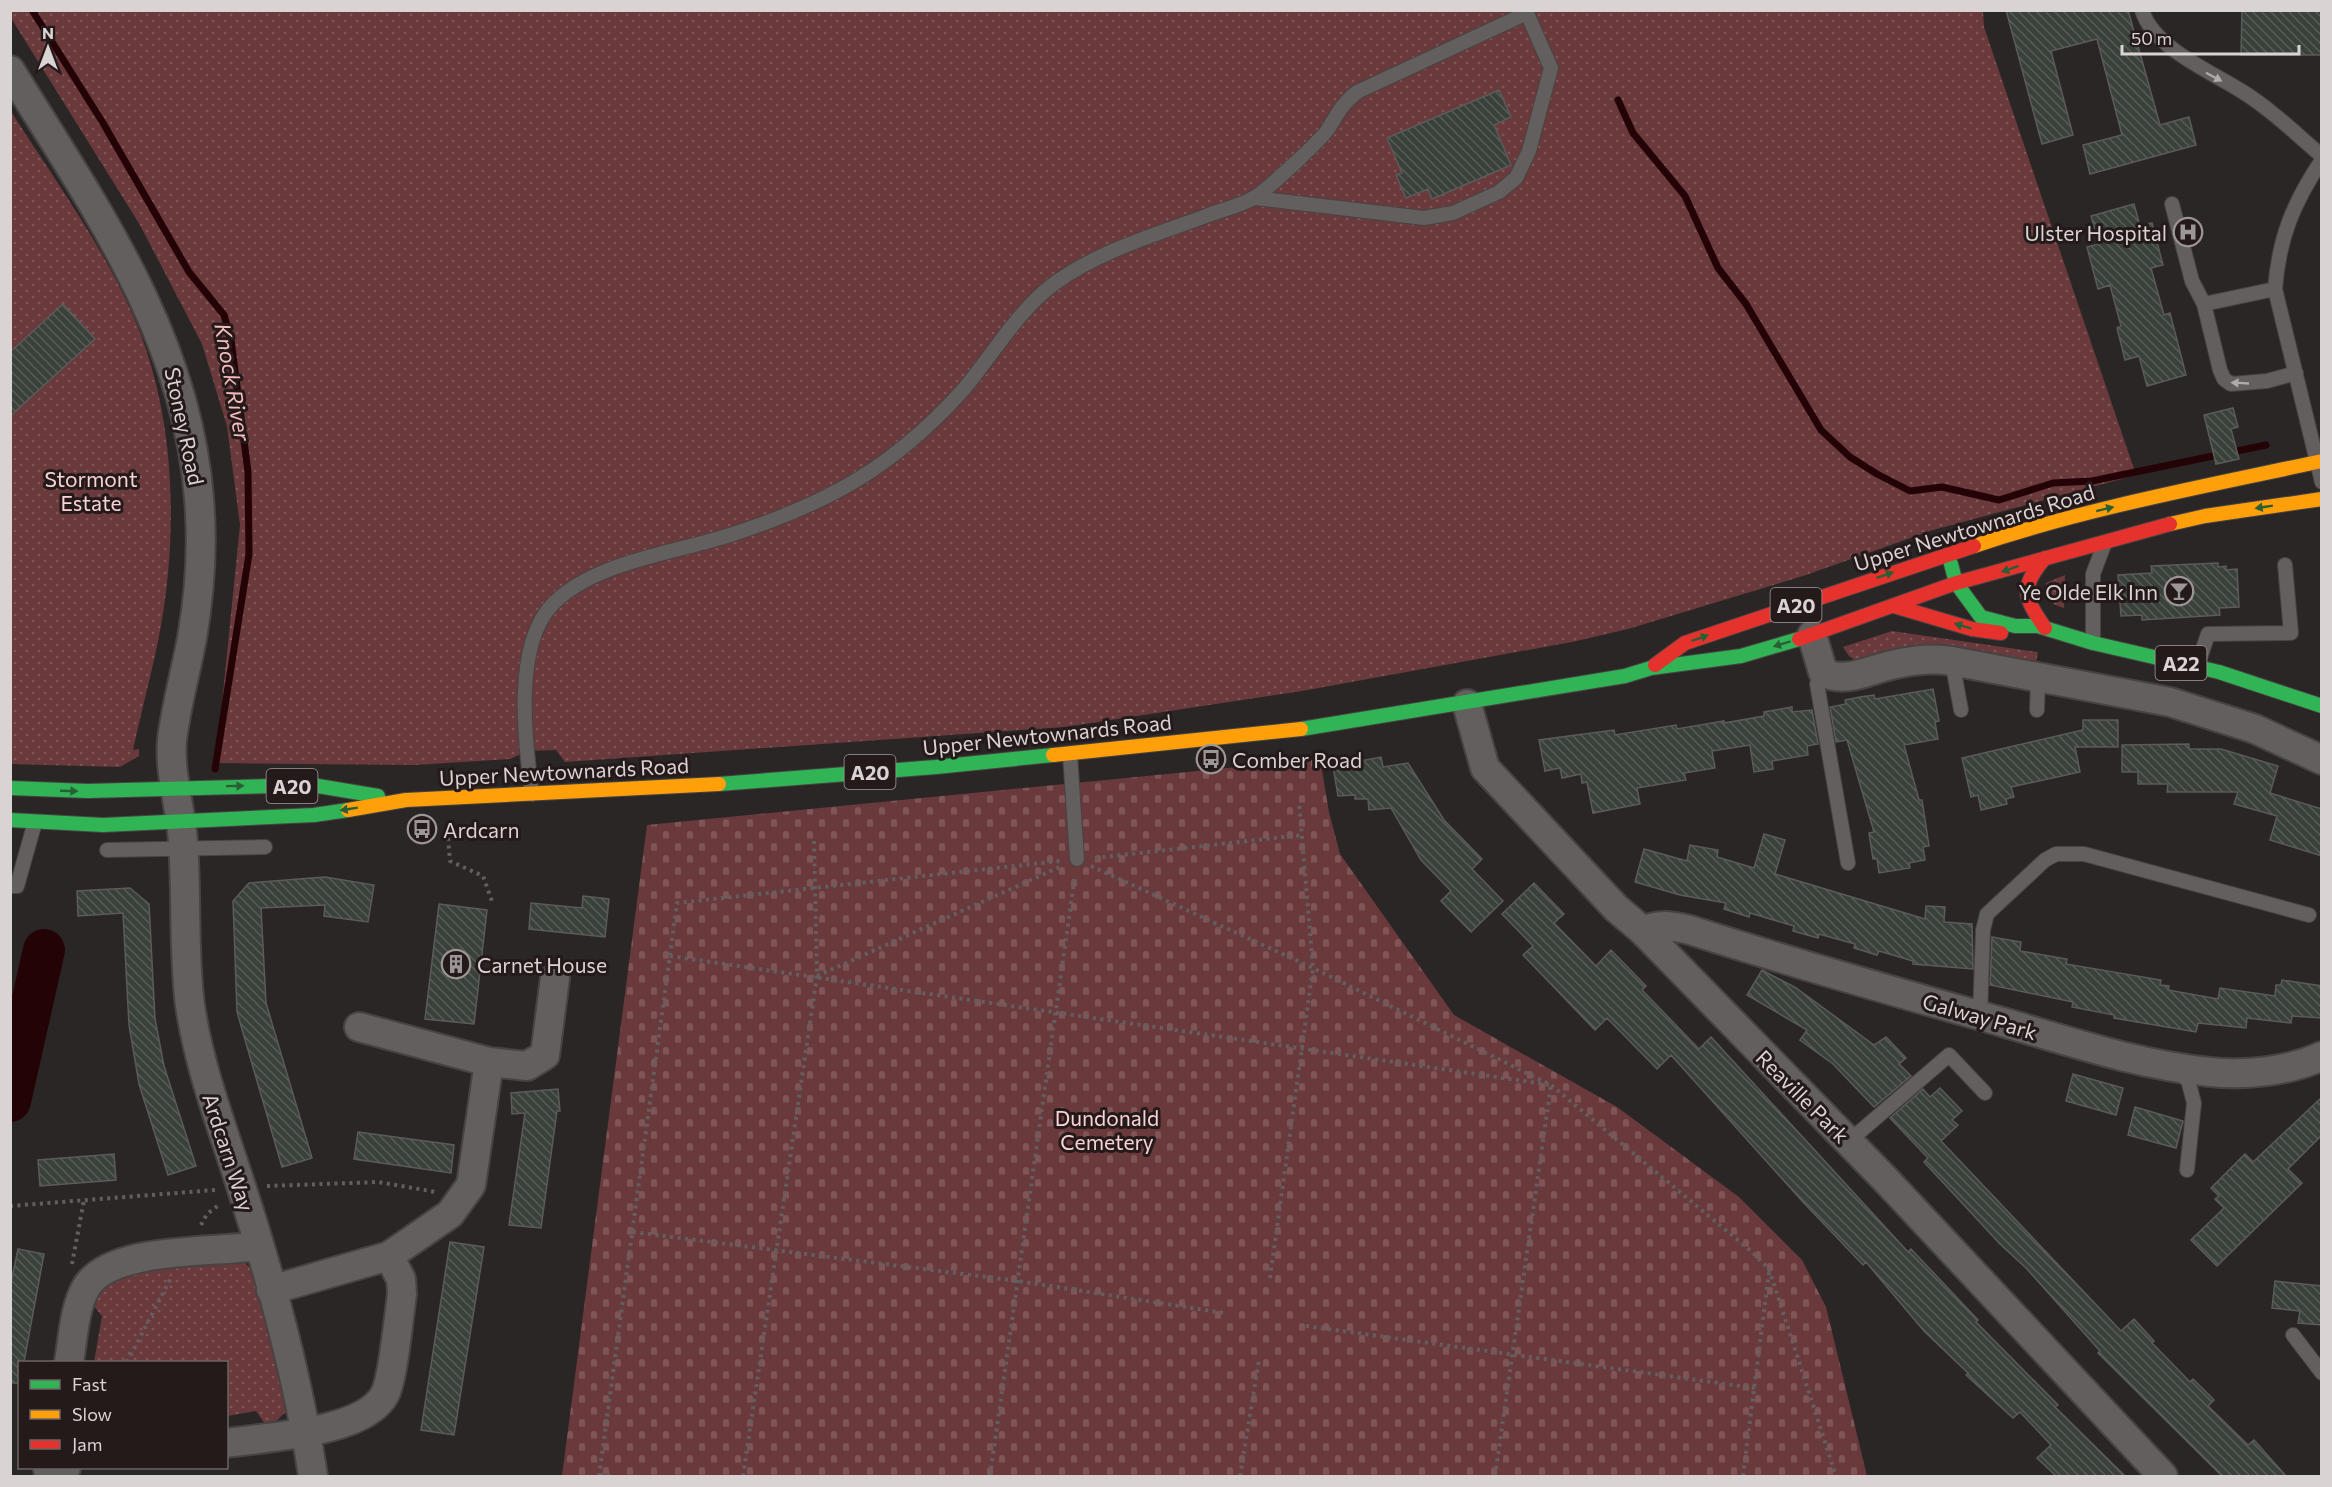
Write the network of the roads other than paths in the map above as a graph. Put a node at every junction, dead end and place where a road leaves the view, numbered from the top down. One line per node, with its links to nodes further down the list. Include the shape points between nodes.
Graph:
1 (2142, 10): 3 (lane, one-way to 3, via 2145,22 2179,54 2277,116)
2 (10, 70): 35 (street, Stoney Road, via 120,248 158,328 186,410 199,497 201,542 193,634 172,741)
3 (2322, 158): 6 (lane, via 2298,196 2287,224 2277,257)
4 (1255, 198): 4 (lane, via 1327,131 1340,107 1357,92 1527,13 1551,68 1529,151 1516,178 1499,192 1453,213 1424,218); 36 (lane, via 1099,257 1054,283 1023,313 963,390 926,427 840,490 732,534 576,583 549,607 532,640 526,668)
5 (2172, 204): 7 (lane, via 2192,281)
6 (2275, 289): 7 (lane); 8 (lane)
7 (2204, 304): 8 (lane, one-way to 7, via 2267,381 2231,384 2220,370)
8 (2296, 373): 9 (lane)
9 (2320, 461): 10 (lane); 13 (highway, Upper Newtownards Road / A20, one-way to 9, via 2043,523)
10 (2322, 482)
11 (2322, 499): 12 (highway, Upper Newtownards Road / A20, one-way to 12, via 2205,516)
12 (2106, 540): 14 (highway, Upper Newtownards Road / A20); 22 (lane, via 2092,574)
13 (1948, 554): 16 (highway, A22); 25 (highway, Upper Newtownards Road / A20, one-way to 13, via 1685,643)
14 (2045, 558): 16 (highway, Upper Newtownards Road / A20, one-way to 16); 20 (highway, via 2027,578 2025,590)
15 (2285, 565): 24 (lane, via 2291,633 2208,634)
16 (1956, 584): 17 (highway); 18 (highway, Upper Newtownards Road / A20); 20 (highway, A22, via 1981,617 2015,626)
17 (1984, 596)
18 (1894, 606): 20 (highway, one-way to 18, via 2022,636 1972,628); 21 (highway, Upper Newtownards Road / A20)
19 (2020, 613): 20 (highway, A22)
20 (2042, 627): 22 (highway, A22)
21 (1812, 635): 25 (highway, Upper Newtownards Road / A20, one-way to 25, via 1741,656); 26 (street)
22 (2092, 643): 24 (highway, A22)
23 (1953, 661): 26 (street, via 1895,664 1841,678); 27 (street); 30 (lane)
24 (2196, 667): 29 (highway, A22)
25 (1651, 668): 28 (highway, Upper Newtownards Road / A20)
26 (1823, 672): 45 (lane, via 1817,684)
27 (2038, 679): 31 (lane); 33 (street, via 2170,702 2255,729)
28 (1467, 704): 32 (highway, Upper Newtownards Road / A20, via 1317,727); 48 (street, Reaville Park, via 1485,768 1616,908)
29 (2322, 706)
30 (1961, 710)
31 (2037, 710)
32 (1070, 754): 36 (highway, Upper Newtownards Road / A20); 44 (lane)
33 (2322, 760)
34 (10, 788): 35 (highway, Upper Newtownards Road / A20, one-way to 35)
35 (177, 788): 37 (highway, Upper Newtownards Road / A20, one-way to 37, via 312,786); 39 (street, Stoney Road)
36 (532, 796): 37 (highway, Upper Newtownards Road / A20)
37 (406, 800): 39 (highway, Upper Newtownards Road / A20, one-way to 39, via 314,815)
38 (10, 820): 40 (highway, Upper Newtownards Road / A20)
39 (182, 821): 40 (highway, Upper Newtownards Road / A20, via 103,825); 42 (street, Ardcarn Way)
40 (34, 822): 46 (lane, via 17,886)
41 (266, 847): 42 (lane)
42 (184, 849): 43 (lane); 58 (street, Ardcarn Way, via 190,1003 208,1089)
43 (107, 850)
44 (1077, 859)
45 (1848, 863)
46 (10, 886)
47 (2309, 915): 50 (lane, via 2094,856 2056,854 2019,882 1987,914)
48 (1643, 931): 50 (street, Galway Park, via 1653,926 1690,930); 56 (street, Reaville Park)
49 (555, 978): 53 (street, via 545,1055 527,1066)
50 (1980, 1016): 54 (street, Galway Park)
51 (359, 1027): 53 (street)
52 (2322, 1056): 54 (street, Galway Park, via 2310,1062 2256,1072)
53 (489, 1062): 59 (street, via 471,1185 450,1214)
54 (2169, 1067): 57 (lane, via 2188,1080 2193,1096)
55 (1985, 1093): 56 (lane, via 1949,1055)
56 (1848, 1142): 67 (street, Reaville Park)
57 (2187, 1170)
58 (258, 1246): 60 (street, Ardcarn Way); 62 (street, via 147,1257 110,1267 93,1278 80,1303)
59 (388, 1256): 60 (street); 64 (street, via 401,1279 402,1294 386,1393 373,1412)
60 (272, 1290): 64 (street, Ardcarn Way)
61 (2293, 1335): 63 (lane)
62 (69, 1361)
63 (2322, 1373)
64 (307, 1432): 65 (street); 66 (street, Ardcarn Way)
65 (228, 1443)
66 (313, 1476)
67 (2163, 1476)

